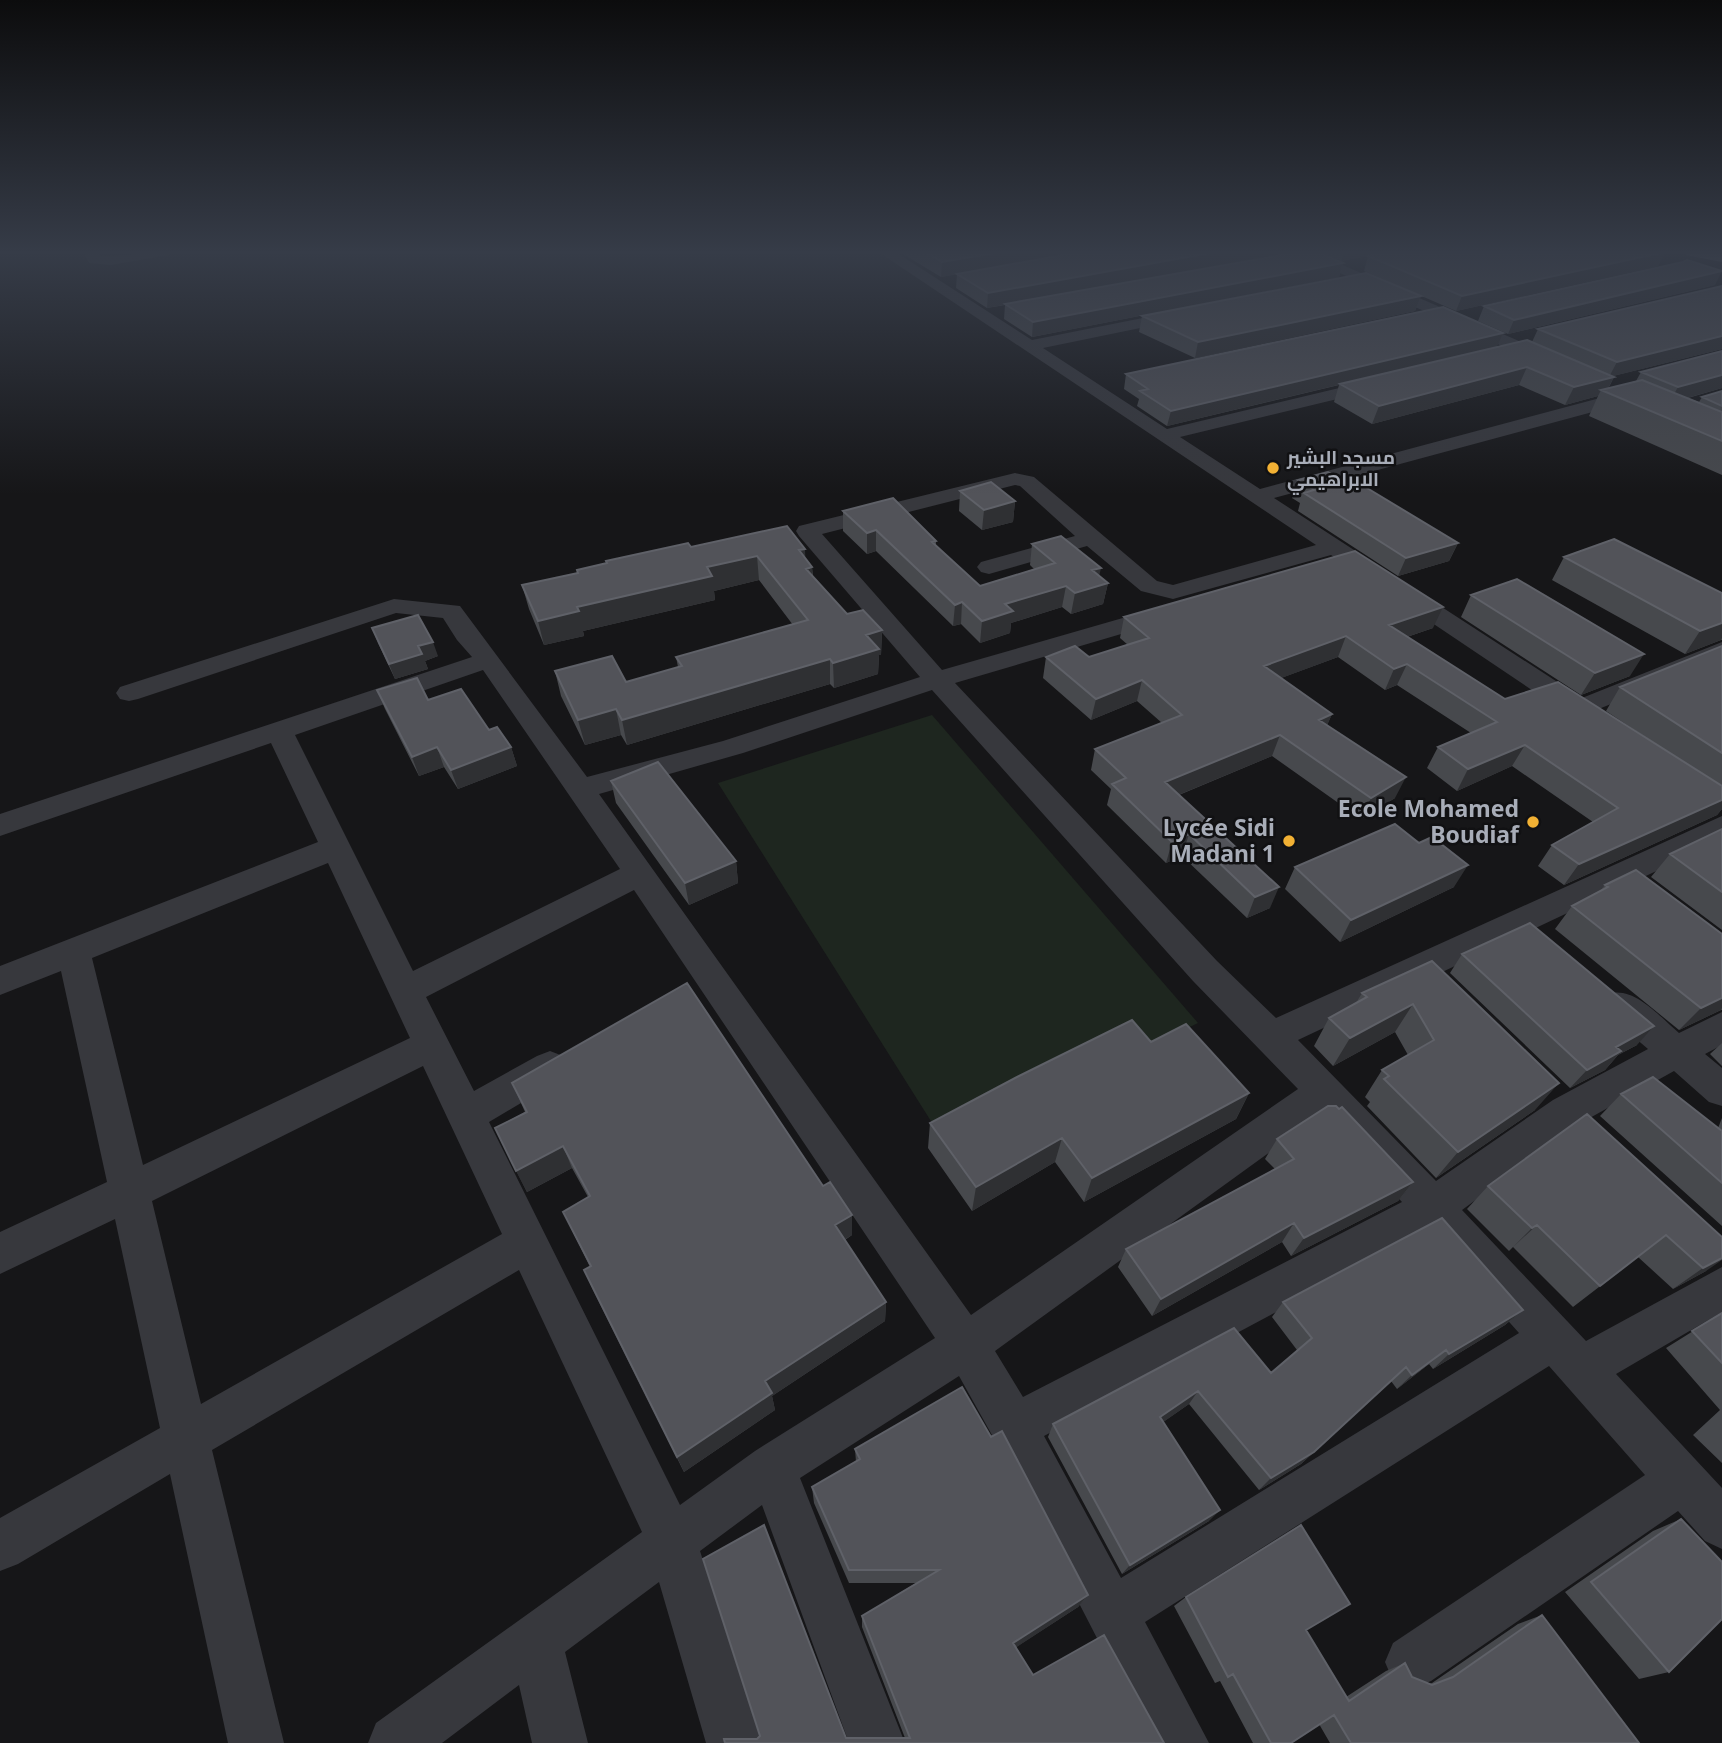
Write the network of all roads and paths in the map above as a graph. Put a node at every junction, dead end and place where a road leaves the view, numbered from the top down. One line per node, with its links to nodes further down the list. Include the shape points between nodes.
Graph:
1 (1009, 332): 4 (street)
2 (1098, 332): 4 (street)
3 (1485, 332): 7 (street)
4 (1030, 346): 6 (street)
5 (1074, 356): 6 (street)
6 (1051, 360): 10 (street)
7 (1571, 370)
8 (1390, 381): 12 (street)
9 (1120, 382): 10 (street)
10 (1093, 388): 12 (street)
11 (1635, 392): 13 (street)
12 (1165, 435): 13 (street)
13 (1257, 496): 15 (street)
14 (1091, 538): 15 (street, via 1149,586 1173,592); 16 (street); 19 (street, via 1027,481 1015,479 807,531)
15 (1344, 553): 19 (street); 21 (street)
16 (989, 567)
17 (1722, 650): 21 (street)
18 (489, 660): 20 (street, via 451,611 394,606); 23 (street); 24 (street)
19 (937, 680): 24 (street, via 733,747); 40 (street, via 1205,971)
20 (130, 693)
21 (1579, 709): 22 (street)
22 (1601, 723)
23 (279, 730): 25 (street); 27 (street)
24 (581, 789): 28 (street)
25 (0, 825)
26 (1722, 827): 29 (street)
27 (336, 847): 33 (street); 37 (street)
28 (640, 873): 37 (street); 55 (street, via 700,981)
29 (1621, 875): 30 (street); 31 (street)
30 (1651, 898)
31 (1521, 923): 32 (street); 34 (street)
32 (1552, 949)
33 (74, 952): 35 (street); 50 (street)
34 (1420, 969): 38 (street); 40 (street)
35 (0, 981)
36 (1593, 983): 43 (street)
37 (406, 991): 41 (street)
38 (1449, 998)
39 (1722, 1027): 43 (street)
40 (1271, 1036): 46 (street)
41 (431, 1045): 48 (street); 50 (street)
42 (583, 1048): 48 (street)
43 (1676, 1052): 45 (street); 47 (street)
44 (1537, 1084): 47 (street)
45 (1722, 1090)
46 (1324, 1092): 51 (street); 55 (street)
47 (1566, 1112): 49 (street); 51 (street)
48 (466, 1115): 52 (street)
49 (1595, 1139)
50 (129, 1191): 53 (street); 58 (street)
51 (1433, 1206): 56 (street); 57 (street)
52 (527, 1242): 58 (street); 62 (street)
53 (0, 1254)
54 (1722, 1288): 56 (street)
55 (966, 1345): 57 (street); 59 (street)
56 (1567, 1354): 60 (street); 64 (street)
57 (1014, 1427): 64 (street)
58 (186, 1438): 63 (street); 67 (street)
59 (772, 1468): 62 (street); 71 (street)
60 (1681, 1480): 61 (street); 66 (street)
61 (1722, 1524)
62 (672, 1541): 65 (street); 70 (street)
63 (0, 1546)
64 (1112, 1613): 72 (street)
65 (536, 1641): 68 (street); 69 (street)
66 (1412, 1661)
67 (256, 1743)
68 (396, 1743)
69 (560, 1743)
70 (734, 1743)
71 (877, 1743)
72 (1181, 1743)

